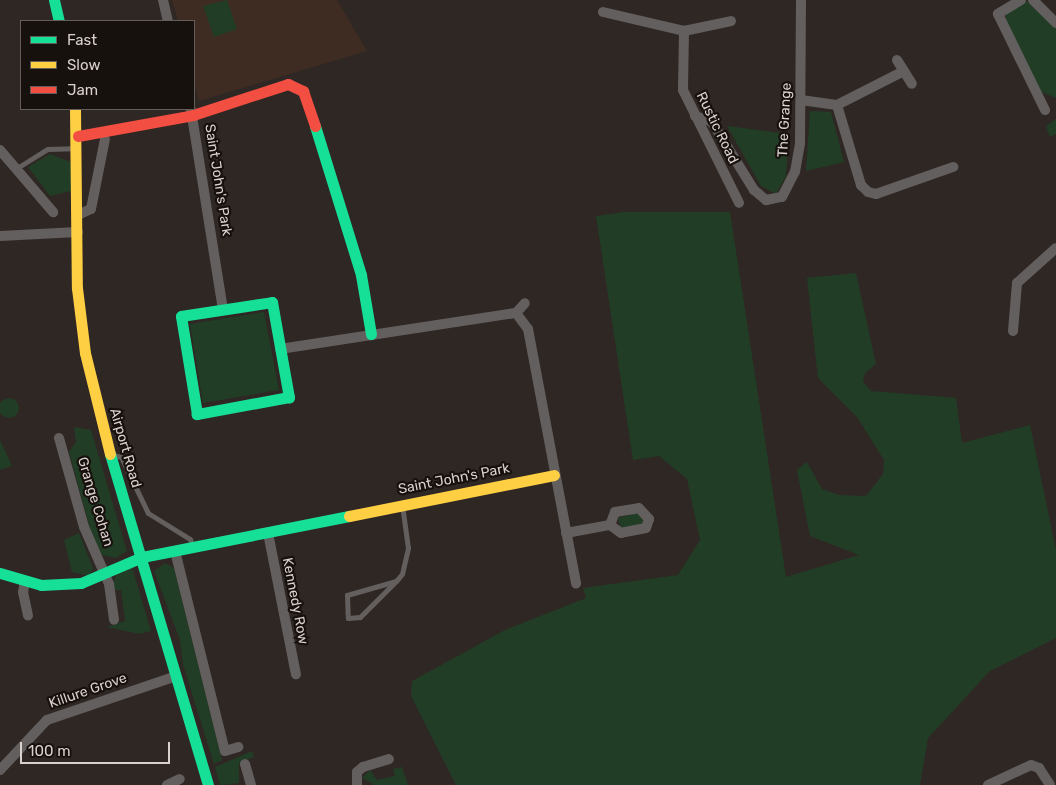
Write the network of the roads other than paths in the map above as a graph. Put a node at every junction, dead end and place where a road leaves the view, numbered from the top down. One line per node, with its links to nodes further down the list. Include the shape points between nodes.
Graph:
1 (54, 0): 7 (street)
2 (163, 0): 8 (street)
3 (801, 0): 15 (street, The Grange)
4 (1021, 0): 18 (street, via 998,14)
5 (1033, 0): 10 (street)
6 (603, 12): 11 (street)
7 (60, 20)
8 (168, 20)
9 (731, 21): 11 (street)
10 (1056, 23)
11 (684, 31): 20 (street, Rustic Road, via 683,90)
12 (897, 60): 13 (street)
13 (904, 71): 14 (street); 16 (street)
14 (912, 84)
15 (801, 100): 16 (street); 20 (street, The Grange, via 795,172 787,192 775,200 766,200 754,190 712,122)
16 (837, 105): 25 (street, via 861,185 868,192 876,194)
17 (76, 110): 21 (street, Airport Road)
18 (1045, 110)
19 (192, 112): 21 (street); 34 (street, Saint John's Park); 37 (street, via 288,84 303,91 339,196)
20 (695, 116): 27 (street, Rustic Road)
21 (78, 136): 23 (street, Airport Road)
22 (105, 139): 29 (street, via 91,209)
23 (79, 148): 26 (lane, via 48,150); 29 (street, Airport Road)
24 (0, 150): 26 (street)
25 (953, 167)
26 (17, 168): 28 (street)
27 (739, 203)
28 (53, 212)
29 (78, 215): 30 (street, Airport Road)
30 (78, 232): 31 (street); 40 (street, Airport Road, via 80,325)
31 (0, 236)
32 (1056, 248): 36 (street, via 1018,283)
33 (525, 303): 35 (street)
34 (223, 309): 38 (street, via 272,302); 38 (street, via 181,316 197,414 289,397)
35 (516, 313): 37 (street); 41 (street, via 528,329)
36 (1014, 331)
37 (371, 334): 38 (street)
38 (280, 349)
39 (59, 438): 50 (street, Grange Cohan, via 84,528)
40 (110, 454): 46 (lane, via 121,457 148,513 190,539); 48 (street, Airport Road)
41 (554, 475): 42 (street, Saint John's Park); 45 (street)
42 (402, 505): 44 (street, Saint John's Park); 52 (lane, via 407,560)
43 (610, 525): 45 (street)
44 (268, 533): 46 (street, Saint John's Park); 56 (street, Kennedy Row)
45 (566, 534): 53 (street)
46 (193, 548): 47 (street, Saint John's Park)
47 (175, 551): 48 (street, Saint John's Park); 58 (street, via 226,751)
48 (142, 557): 50 (street); 57 (street, Airport Road)
49 (0, 573): 51 (street)
50 (104, 575): 51 (street, via 81,583 41,585); 55 (street, Grange Cohan)
51 (26, 581): 54 (street, via 23,592)
52 (396, 581): 52 (lane, via 360,617 348,618 346,595)
53 (576, 584)
54 (28, 615)
55 (114, 620)
56 (296, 674)
57 (176, 676): 61 (street, Killure Grove, via 47,720); 64 (street, Airport Road)
58 (238, 747)
59 (389, 758): 66 (street, via 363,766 357,772)
60 (245, 764): 65 (street)
61 (0, 770)
62 (180, 780): 63 (street)
63 (167, 785)
64 (208, 785)
65 (251, 785)
66 (357, 785)
67 (988, 785): 68 (street, via 1031,765 1040,768)
68 (1050, 785)

